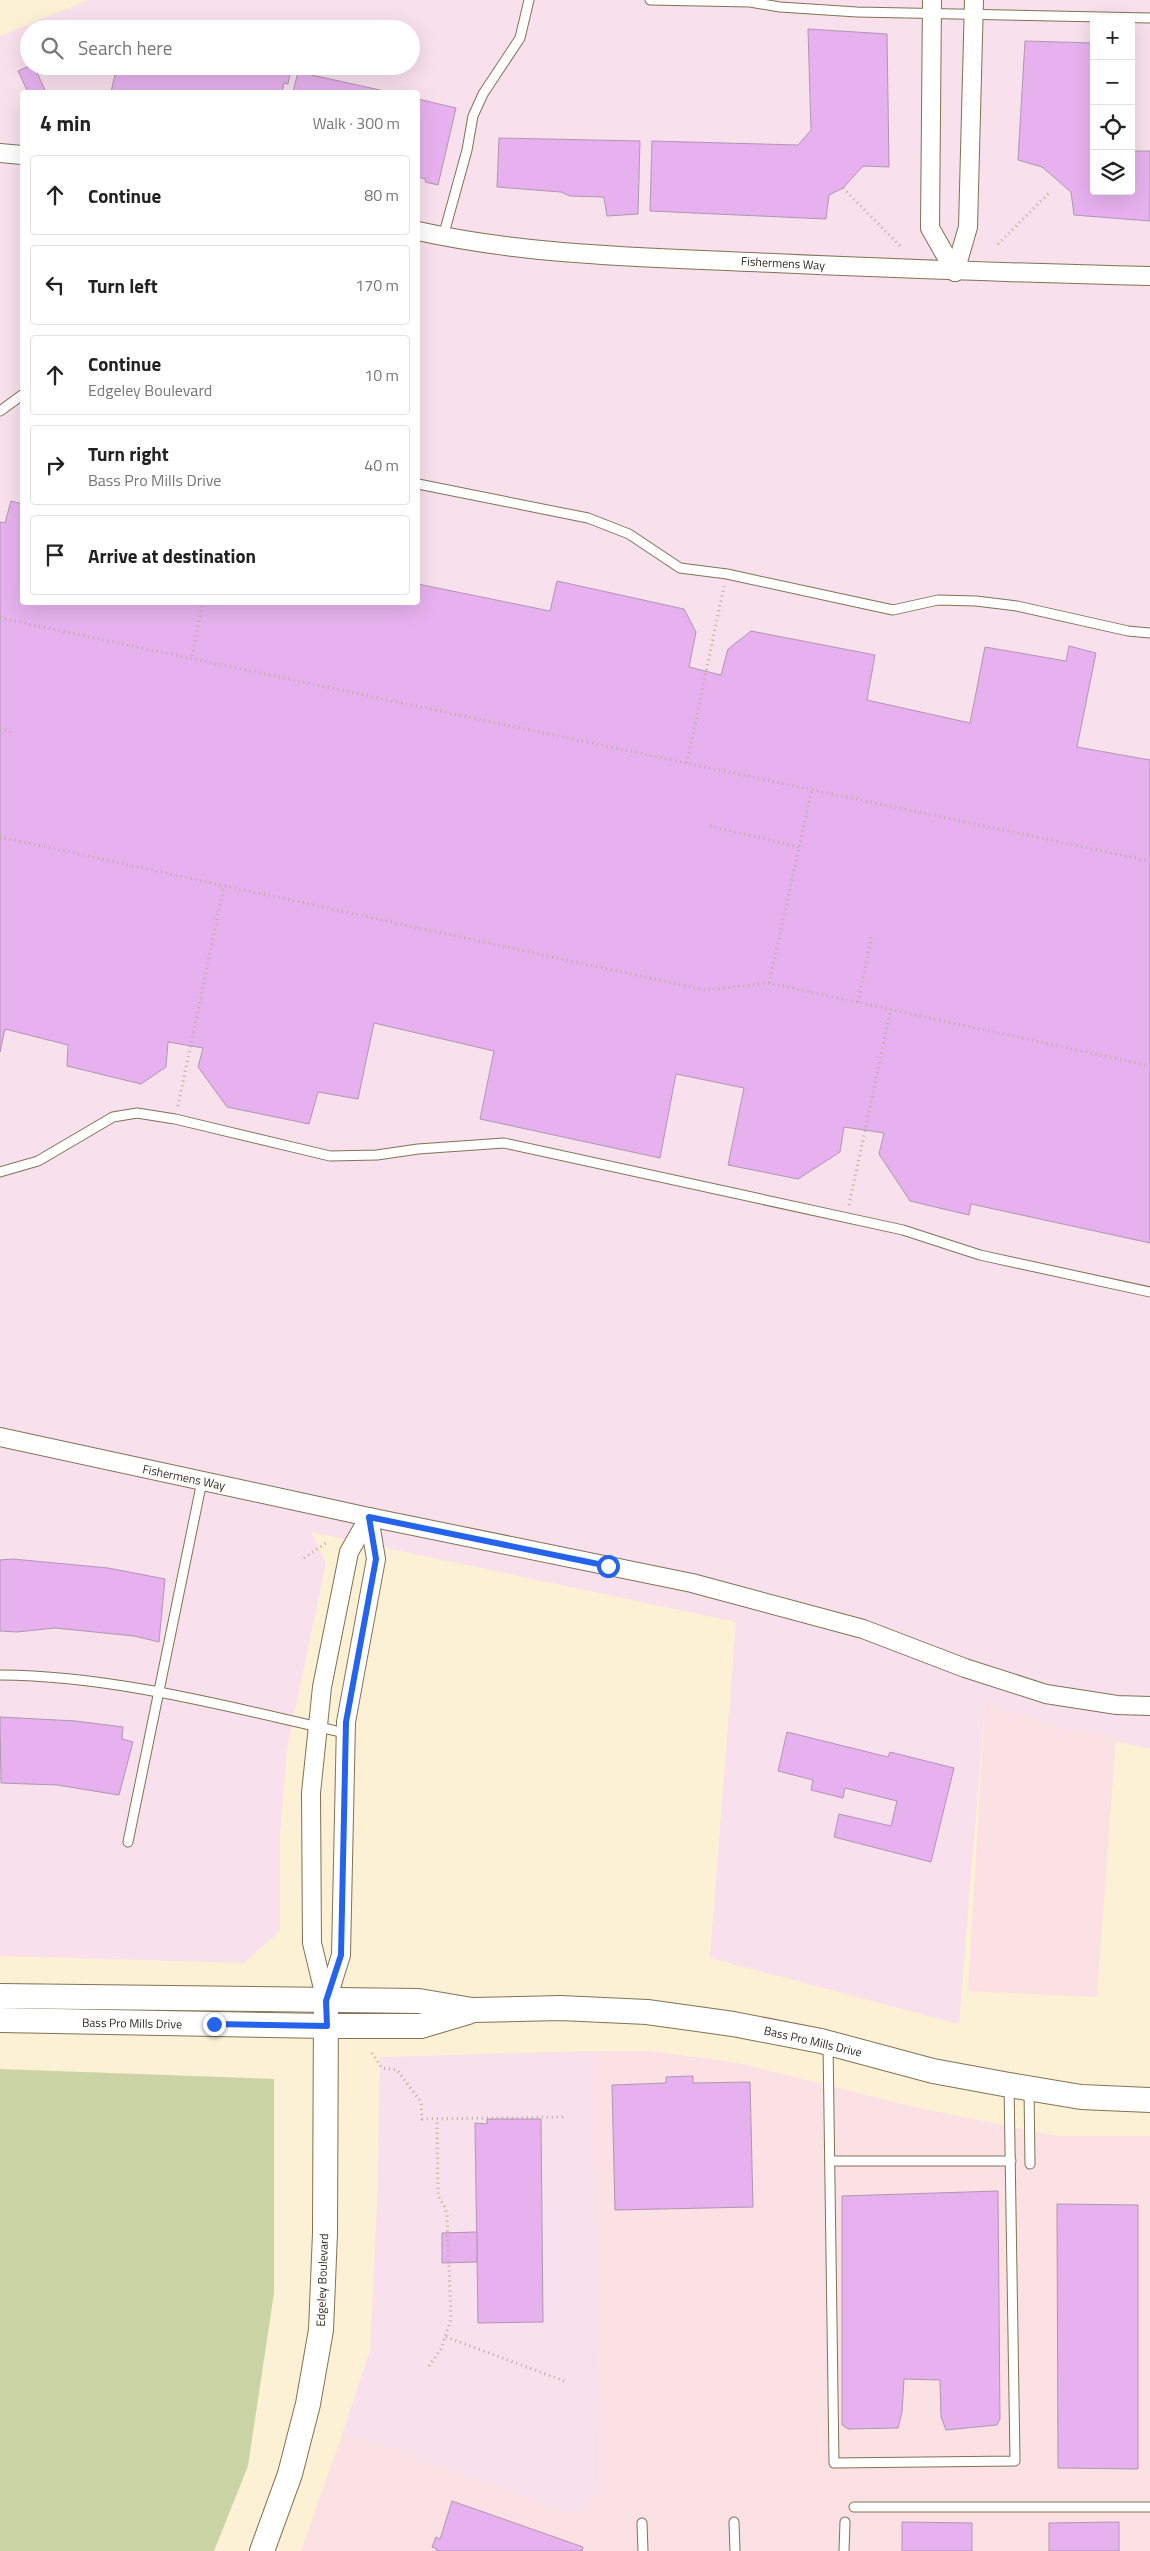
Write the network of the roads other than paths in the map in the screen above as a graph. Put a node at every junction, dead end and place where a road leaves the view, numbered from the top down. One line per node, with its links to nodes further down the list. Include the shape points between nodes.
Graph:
1 (529, 0): 10 (lane, via 520,38 483,94 474,116)
2 (650, 0): 3 (lane)
3 (780, 3): 4 (lane, via 857,12)
4 (932, 7): 5 (lane); 11 (street, via 930,228)
5 (974, 7): 6 (lane); 11 (street, via 968,227)
6 (1150, 18)
7 (0, 153): 8 (street)
8 (20, 155)
9 (420, 231): 10 (street, Fishermens Way)
10 (443, 237): 11 (street, Fishermens Way, via 557,253)
11 (955, 272): 12 (street, Fishermens Way)
12 (1150, 276)
13 (20, 396): 14 (lane)
14 (0, 411)
15 (420, 484): 16 (lane, via 588,518 629,534 680,568 727,574 893,610 938,600 976,601)
16 (1150, 633)
17 (0, 1172): 18 (lane, via 38,1161 100,1123 137,1113 330,1156 377,1155 504,1143 903,1230 980,1255)
18 (1150, 1292)
19 (0, 1437): 20 (street, Fishermens Way)
20 (202, 1481): 21 (street, Fishermens Way); 23 (lane)
21 (369, 1517): 24 (street, Fishermens Way, via 692,1583 863,1630 1046,1694 1117,1705); 25 (street, via 349,1552 322,1688); 26 (street, via 376,1559)
22 (0, 1675): 23 (lane, via 68,1678)
23 (160, 1692): 25 (lane); 27 (lane)
24 (1150, 1706)
25 (318, 1727): 26 (lane); 29 (street, via 311,1793 312,1943)
26 (346, 1733): 29 (street, via 341,1955)
27 (128, 1842)
28 (0, 1996): 29 (street, Bass Pro Mills Drive)
29 (326, 2001): 30 (street, Bass Pro Mills Drive, via 419,2001); 32 (street, Edgeley Boulevard)
30 (472, 2010): 32 (street, Bass Pro Mills Drive, via 421,2026); 33 (street, Bass Pro Mills Drive, via 560,2008 647,2012 733,2024)
31 (0, 2020): 32 (street, Bass Pro Mills Drive)
32 (327, 2026): 44 (street, Edgeley Boulevard, via 321,2330 308,2404 290,2474)
33 (828, 2043): 34 (street, Bass Pro Mills Drive, via 933,2071); 36 (lane)
34 (1019, 2087): 35 (street, Bass Pro Mills Drive, via 1081,2097); 37 (lane); 38 (lane)
35 (1150, 2100)
36 (830, 2161): 37 (lane); 37 (lane, via 834,2463 1015,2461)
37 (1010, 2161)
38 (1030, 2164)
39 (854, 2507): 40 (lane)
40 (1150, 2507)
41 (734, 2522): 46 (lane)
42 (844, 2522): 47 (lane)
43 (642, 2523): 45 (lane)
44 (262, 2551)
45 (643, 2551)
46 (734, 2551)
47 (844, 2551)

